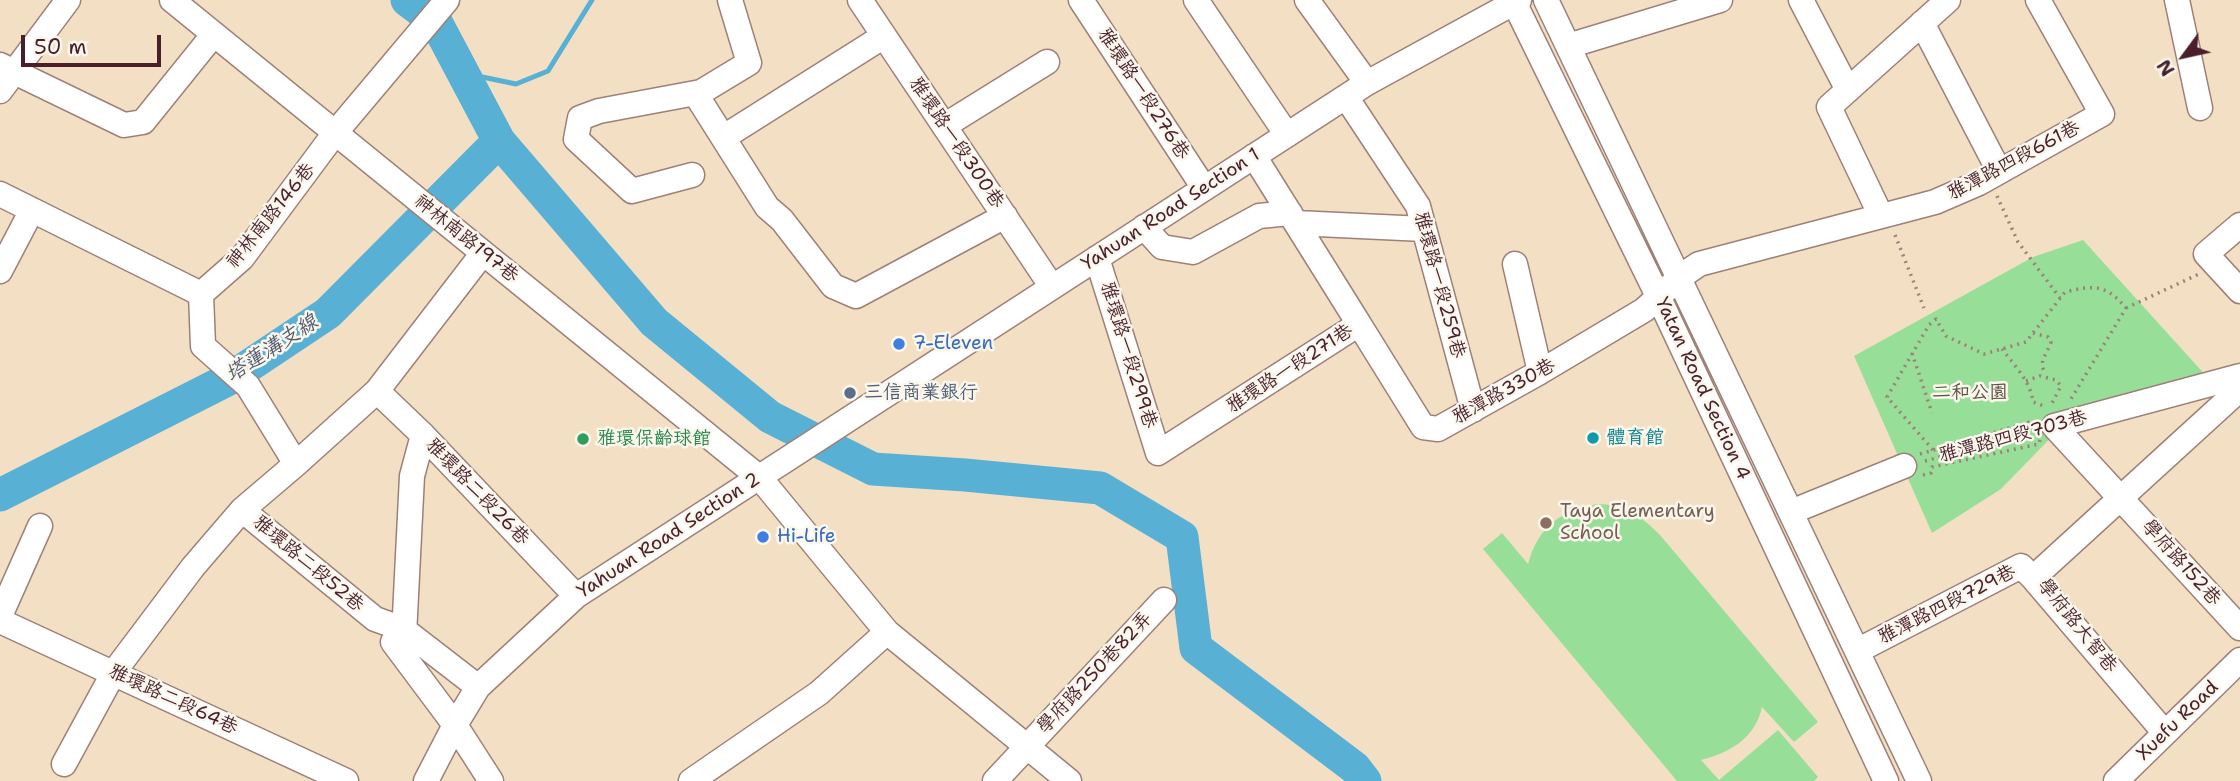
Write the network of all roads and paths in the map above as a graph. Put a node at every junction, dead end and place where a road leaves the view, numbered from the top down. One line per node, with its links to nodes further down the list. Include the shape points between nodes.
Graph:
1 (68, 0): 21 (street)
2 (172, 0): 17 (street, 神林南路197巷)
3 (447, 0): 28 (street, 神林南路146巷)
4 (730, 0): 24 (street, via 749,62)
5 (860, 0): 18 (street, 雅環路一段300巷)
6 (1081, 0): 34 (street, 雅環路一段276巷)
7 (1196, 0): 29 (street)
8 (1307, 0): 22 (street)
9 (1546, 0): 19 (street, Yatan Road Section 4)
10 (1720, 0): 19 (street)
11 (1801, 0): 23 (street)
12 (1948, 0): 16 (street)
13 (2038, 0): 32 (street, 雅潭路四段661巷, via 2102,114)
14 (2176, 0): 26 (street)
15 (1515, 1): 22 (street, Yahuan Road Section 1); 52 (street, Yatan Road Section 4)
16 (1922, 23): 23 (street); 32 (street)
17 (214, 34): 21 (street, via 143,122 124,125); 28 (street, 神林南路197巷)
18 (884, 36): 27 (street, 雅環路一段300巷); 30 (street)
19 (1568, 46): 48 (street, Yatan Road Section 4)
20 (1047, 62): 27 (street)
21 (5, 76)
22 (1367, 83): 25 (street, Yahuan Road Section 1)
23 (1848, 90): 38 (street, via 1829,107)
24 (695, 93): 30 (street); 33 (street, via 580,118 576,139 632,191)
25 (1346, 97): 29 (street, Yahuan Road Section 1); 42 (street, 雅環路一段259巷, via 1418,206)
26 (2200, 108)
27 (944, 126): 37 (street, 雅環路一段300巷)
28 (335, 133): 43 (street, 神林南路197巷); 51 (street, 神林南路146巷, via 243,258)
29 (1287, 135): 31 (street, Yahuan Road Section 1)
30 (724, 137): 37 (street, via 767,207 833,286 856,296)
31 (1254, 156): 34 (street, Yahuan Road Section 1); 39 (street, 雅環路一段271巷)
32 (1994, 174): 38 (street, 雅潭路四段661巷, via 1935,202); 53 (path, via 2018,242)
33 (692, 175)
34 (1204, 188): 41 (street, Yahuan Road Section 1)
35 (0, 194): 36 (street)
36 (32, 210): 47 (street); 51 (street)
37 (1005, 216): 49 (street, 雅環路一段300巷)
38 (1884, 216): 48 (street, 雅潭路四段661巷, via 1699,264); 54 (path)
39 (1293, 218): 41 (street, via 1259,216 1193,252 1162,247); 42 (street); 56 (street, 雅環路一段271巷)
40 (2240, 225): 46 (street, via 2206,254)
41 (1144, 227): 44 (street, Yahuan Road Section 1)
42 (1424, 229): 67 (street, 雅環路一段259巷)
43 (483, 253): 65 (street); 76 (street, 神林南路197巷)
44 (1097, 258): 49 (street, Yahuan Road Section 1); 73 (street, 雅環路一段299巷)
45 (1515, 264): 60 (street)
46 (2217, 266): 50 (street); 55 (path)
47 (0, 271)
48 (1680, 277): 52 (street, 雅潭路330巷); 79 (street, Yatan Road Section 4)
49 (1052, 287): 70 (street, Yahuan Road Section 1)
50 (2240, 291)
51 (201, 294): 74 (street, via 203,346 248,386)
52 (1658, 296): 60 (street, 雅潭路330巷, via 1644,310); 104 (street, Yatan Road Section 4)
53 (2060, 298): 55 (path, via 2065,292 2090,286 2113,292); 57 (path)
54 (1924, 308)
55 (2126, 308): 66 (path)
56 (1359, 324): 67 (street, 雅潭路330巷, via 1423,427 1438,429); 73 (street, 雅環路一段271巷)
57 (2033, 333): 58 (path, via 2026,342); 61 (path, via 2051,342 2042,360)
58 (2002, 349): 59 (path, via 1984,354 1946,336 1936,319); 63 (path)
59 (1912, 353): 68 (path); 72 (path, via 1886,397)
60 (1540, 372): 67 (street, 雅潭路330巷)
61 (2047, 376): 63 (path); 63 (path, via 2060,386 2052,405 2040,407 2033,402)
62 (2240, 376): 69 (street, 雅潭路四段703巷)
63 (2026, 381)
64 (2240, 389): 77 (street, 學府路大智巷)
65 (377, 391): 71 (street, 雅環路二段26巷); 74 (street)
66 (2071, 400)
67 (1473, 410)
68 (1932, 413)
69 (2048, 427): 72 (path, via 2039,419); 75 (path, 雅潭路四段703巷); 75 (path, via 2039,444 1931,467 1931,473 1923,476); 77 (street)
70 (831, 431): 76 (street, Yahuan Road Section 2)
71 (423, 435): 82 (street, 雅環路二段26巷); 87 (street, via 412,475)
72 (1933, 450): 75 (path, via 1916,456)
73 (1158, 453)
74 (296, 464): 78 (street)
75 (1911, 464): 79 (street)
76 (760, 478): 82 (street, Yahuan Road Section 2); 88 (street, 神林南路197巷)
77 (2121, 498): 81 (street, 學府路大智巷); 86 (street, 學府路152巷)
78 (242, 510): 85 (street, 雅環路二段52巷); 92 (street)
79 (1791, 512): 89 (street, Yatan Road Section 4)
80 (40, 526): 84 (street)
81 (2034, 578): 89 (street, 雅潭路四段729巷, via 2021,566); 95 (street, 學府路大智巷)
82 (576, 596): 93 (street, Yahuan Road Section 2)
83 (1164, 600): 96 (street, 學府路250巷82弄)
84 (0, 619): 92 (street, 雅環路二段64巷)
85 (375, 619): 87 (street, 雅環路二段52巷); 90 (street, 雅環路二段52巷)
86 (2240, 628)
87 (403, 629): 90 (street); 93 (street, 雅環路二段52巷)
88 (887, 632): 96 (street, 神林南路197巷); 101 (street, via 819,693)
89 (1857, 651): 105 (street, Yatan Road Section 4)
90 (403, 655): 94 (street, 雅環路二段52巷)
91 (2240, 660): 95 (street, Xuefu Road)
92 (114, 672): 97 (street); 98 (street, 雅環路二段64巷)
93 (478, 687): 94 (street, Yahuan Road Section 2)
94 (455, 725): 99 (street, Yahuan Road Section 2); 100 (street, 雅環路二段52巷)
95 (2165, 733): 106 (street, Xuefu Road)
96 (1026, 747): 102 (street, 學府路250巷82弄); 103 (street, 神林南路197巷)
97 (64, 764)
98 (346, 781)
99 (426, 781)
100 (491, 781)
101 (691, 781)
102 (995, 781)
103 (1069, 781)
104 (1886, 781)
105 (1919, 781)
106 (2116, 781)

